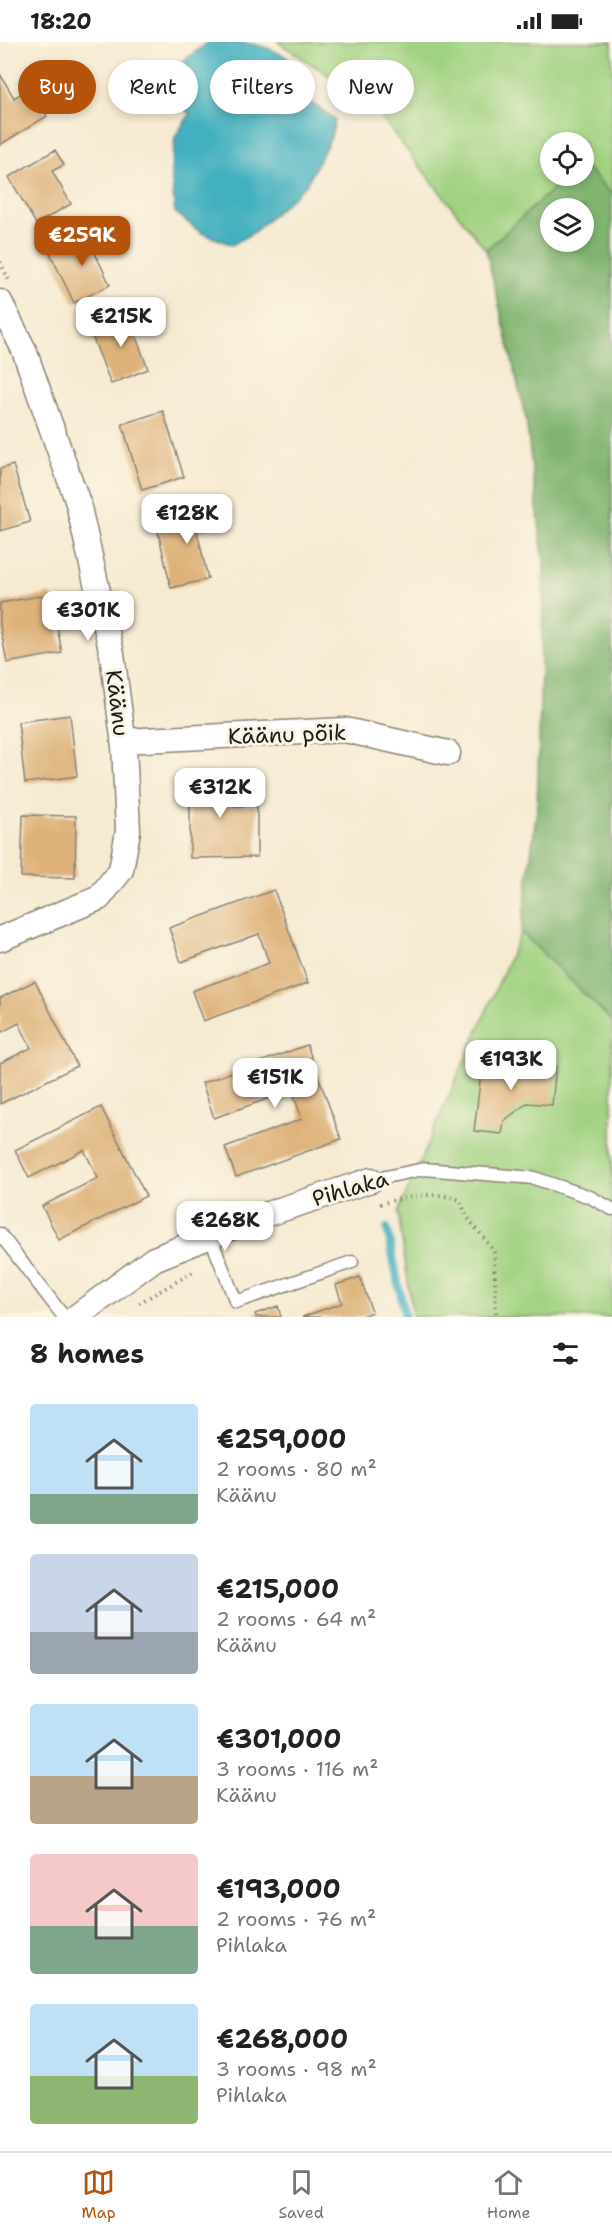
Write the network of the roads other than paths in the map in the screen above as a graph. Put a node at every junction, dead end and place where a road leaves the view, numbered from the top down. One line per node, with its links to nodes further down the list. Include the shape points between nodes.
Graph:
1 (0, 302): 2 (street, Käänu, via 24,350 78,503 112,654)
2 (123, 741): 3 (street, Käänu põik, via 345,730); 4 (street, Käänu, via 128,831 121,870 99,898)
3 (448, 753)
4 (0, 939)
5 (371, 1180): 6 (lane, Pihlaka, via 424,1169 534,1178 590,1197); 8 (street, Pihlaka)
6 (612, 1209)
7 (0, 1234): 10 (lane)
8 (210, 1236): 9 (lane, via 236,1302); 11 (street, Pihlaka, via 154,1259)
9 (352, 1262)
10 (64, 1317)
11 (76, 1317)

